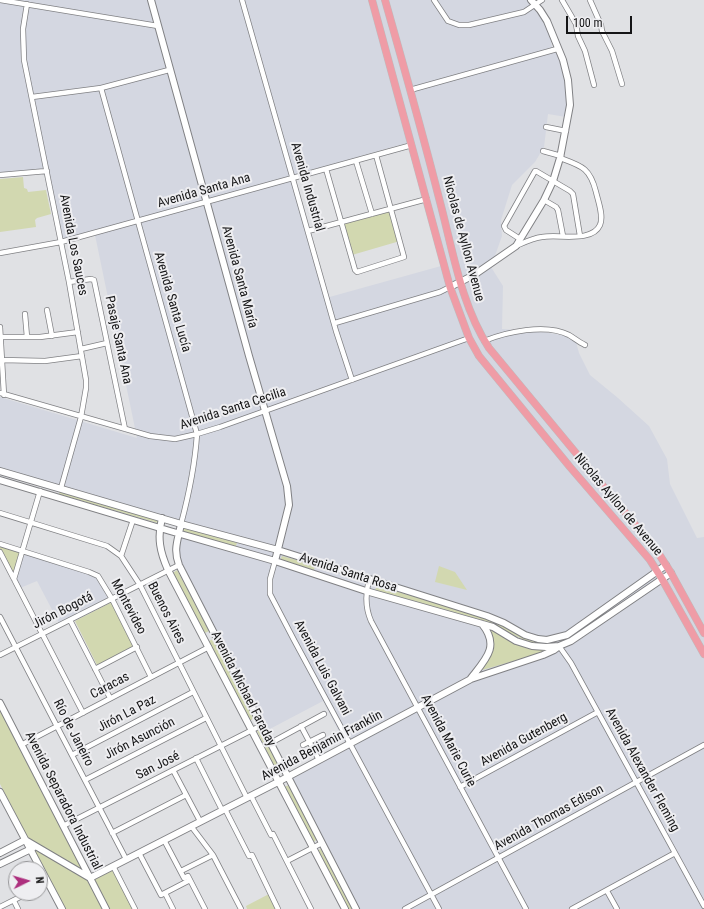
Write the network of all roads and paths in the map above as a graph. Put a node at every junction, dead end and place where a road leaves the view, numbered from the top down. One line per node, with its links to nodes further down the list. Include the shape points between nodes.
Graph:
1 (0, 0): 11 (street)
2 (151, 0): 12 (street, Avenida Santa María)
3 (242, 0): 30 (street, Avenida Industrial)
4 (372, 0): 22 (main road, Nicolas de Ayllon Avenue)
5 (385, 0): 18 (main road, Nicolas de Ayllon Avenue)
6 (434, 0): 10 (street, via 448,21 459,24 524,12)
7 (542, 0): 10 (street)
8 (562, 0): 16 (street, via 576,24)
9 (590, 0): 15 (street, via 612,51)
10 (533, 2): 13 (street, via 547,21)
11 (27, 4): 12 (street); 19 (street, Avenida Los Sauces, via 23,29 24,60)
12 (158, 26): 14 (street, Avenida Santa María)
13 (557, 49): 18 (street); 21 (street, via 563,60 569,86 570,104)
14 (169, 70): 17 (street); 34 (street, Avenida Santa María)
15 (622, 84)
16 (594, 85)
17 (100, 88): 19 (street); 37 (street, Avenida Santa Lucía)
18 (410, 90): 47 (main road, Nicolas de Ayllon Avenue)
19 (32, 97): 28 (street, Avenida Los Sauces)
20 (546, 127): 21 (street)
21 (566, 131): 25 (street)
22 (412, 145): 24 (street, Avenida Santa Ana); 32 (main road, Nicolas de Ayllon Avenue)
23 (543, 151): 25 (street)
24 (376, 155): 26 (street, Avenida Santa Ana); 35 (street)
25 (561, 157): 31 (street); 41 (street, via 580,165 594,184 600,210 600,224 596,231)
26 (356, 161): 27 (street, Avenida Santa Ana); 36 (street)
27 (326, 169): 30 (street, Avenida Santa Ana); 38 (street)
28 (46, 171): 29 (street); 43 (street, Avenida Los Sauces)
29 (0, 175)
30 (292, 178): 34 (street, Avenida Santa Ana); 39 (street, Avenida Industrial)
31 (553, 181): 33 (street); 41 (street, via 573,194); 42 (street, via 535,171 504,226)
32 (426, 199): 35 (street); 48 (main road, Nicolas de Ayllon Avenue)
33 (544, 200): 40 (street, via 556,206); 42 (street)
34 (206, 201): 37 (street, Avenida Santa Ana); 66 (street, Avenida Santa María)
35 (391, 209): 36 (street); 38 (street, via 403,258 358,272 355,270)
36 (372, 214): 38 (street)
37 (138, 221): 43 (street, Avenida Santa Ana); 69 (street, Avenida Santa Lucía)
38 (342, 223): 39 (street)
39 (308, 231): 51 (street, Avenida Industrial)
40 (563, 236): 41 (street); 44 (street, via 542,237)
41 (580, 236)
42 (520, 239): 44 (street)
43 (61, 242): 45 (street, Avenida Santa Ana); 46 (street, Avenida Los Sauces)
44 (516, 246): 47 (street)
45 (0, 253)
46 (69, 282): 53 (street, Avenida Los Sauces); 59 (street, Pasaje Santa Ana, via 94,280)
47 (461, 282): 48 (street); 58 (main road, Nicolas de Ayllon Avenue, via 470,313)
48 (450, 287): 51 (street); 57 (main road, Nicolas de Ayllon Avenue)
49 (47, 310): 54 (street)
50 (25, 314): 56 (street)
51 (335, 323): 64 (street, Avenida Industrial)
52 (0, 327): 55 (street)
53 (78, 332): 54 (street); 61 (street, Avenida Los Sauces)
54 (52, 336): 56 (street)
55 (1, 337): 56 (street); 63 (street)
56 (27, 337)
57 (469, 338): 64 (street, Avenida Santa Cecilia); 90 (main road, Nicolas de Ayllon Avenue, via 479,356)
58 (484, 341): 60 (street, via 509,332 538,329 568,334); 88 (main road, Nicolas Ayllon de Avenue)
59 (107, 343): 61 (street); 68 (street, Pasaje Santa Ana)
60 (585, 345)
61 (81, 349): 62 (street, Avenida Los Sauces)
62 (82, 356): 63 (street, via 45,361); 67 (street, Avenida Los Sauces, via 86,384)
63 (2, 360): 65 (street)
64 (352, 380): 66 (street, Avenida Santa Cecilia)
65 (2, 394): 67 (street, Avenida Santa Cecilia)
66 (265, 411): 69 (street, Avenida Santa Cecilia); 82 (street, Avenida Santa María, via 290,505)
67 (81, 417): 68 (street, Avenida Santa Cecilia); 72 (street, Avenida Los Sauces)
68 (125, 429): 69 (street, Avenida Santa Cecilia, via 150,436 175,438)
69 (197, 434): 78 (street, Avenida Santa Lucía, via 196,457)
70 (0, 471): 72 (street, Avenida Santa Rosa)
71 (0, 480): 73 (street, Avenida Santa Rosa)
72 (61, 488): 75 (street, Avenida Santa Rosa)
73 (40, 491): 76 (street, Avenida Santa Rosa); 77 (street)
74 (0, 513): 77 (street, Buenos Aires)
75 (162, 518): 78 (street, Avenida Santa Rosa); 79 (street, Avenida Michael Faraday)
76 (132, 520): 79 (street, Avenida Santa Rosa); 85 (street)
77 (31, 522): 83 (street); 85 (street, Buenos Aires, via 107,546)
78 (181, 524): 80 (street, Avenida Michael Faraday); 82 (street, Avenida Santa Rosa)
79 (160, 528): 80 (street, Avenida Santa Rosa); 89 (street, Avenida Michael Faraday, via 161,553)
80 (179, 534): 86 (street, Avenida Santa Rosa); 87 (street, Avenida Michael Faraday, via 176,555)
81 (0, 544): 83 (street, Montevideo)
82 (278, 550): 86 (street, Avenida Santa María); 94 (street, Avenida Santa Rosa)
83 (22, 551): 92 (street); 97 (street, Montevideo, via 98,576)
84 (0, 552): 92 (street)
85 (121, 556): 95 (street, Buenos Aires)
86 (275, 561): 96 (street, Avenida Santa Rosa); 131 (street, Avenida Luis Galvani, via 270,579 270,594)
87 (179, 565): 89 (street, Jirón Bogotá); 101 (street, Avenida Michael Faraday)
88 (666, 565): 90 (street, Avenida Santa Rosa); 91 (main road, Nicolas Ayllon de Avenue)
89 (168, 570): 95 (street, Jirón Bogotá); 105 (street, Avenida Michael Faraday)
90 (657, 570): 93 (main road, Nicolas Ayllon de Avenue); 104 (street, Avenida Santa Rosa, via 567,635)
91 (671, 573): 93 (street, Avenida Santa Rosa); 102 (main road)
92 (14, 579): 103 (street)
93 (662, 579): 106 (street, Avenida Santa Rosa); 110 (main road)
94 (369, 580): 96 (street, Avenida Marie Curie); 104 (street, Avenida Santa Rosa, via 487,616 538,639)
95 (140, 585): 97 (street, Jirón Bogotá); 112 (street, Buenos Aires)
96 (366, 591): 100 (street, Avenida Santa Rosa); 119 (street, Avenida Marie Curie, via 366,610)
97 (112, 599): 99 (street, Jirón Bogotá); 107 (street, Montevideo)
98 (0, 617): 109 (street, Río de Janeiro)
99 (70, 620): 103 (street, Jirón Bogotá); 113 (street)
100 (482, 624): 106 (street, Avenida Santa Rosa, via 532,646); 115 (street, via 488,631 491,650)
101 (214, 632): 105 (street); 124 (street, Avenida Michael Faraday)
102 (704, 633)
103 (43, 634): 109 (street, Jirón Bogotá); 120 (street)
104 (558, 637): 106 (street)
105 (204, 638): 108 (street, Avenida Michael Faraday)
106 (560, 646): 115 (street, Avenida Benjamin Franklin); 121 (street, Avenida Alexander Fleming)
107 (137, 647): 113 (street); 114 (street, Montevideo)
108 (209, 647): 112 (street, Caracas); 127 (street, Avenida Michael Faraday)
109 (16, 648): 111 (street, Jirón Bogotá); 125 (street, Río de Janeiro)
110 (704, 654)
111 (0, 655)
112 (179, 663): 114 (street, Caracas); 116 (street, Buenos Aires)
113 (95, 669): 117 (street)
114 (151, 677): 117 (street, Caracas)
115 (471, 679): 119 (street, Avenida Benjamin Franklin)
116 (193, 692): 123 (street, Buenos Aires); 136 (street, Jirón La Paz)
117 (110, 698): 120 (street, Caracas)
118 (0, 703): 132 (street, Avenida Separadora Industrial)
119 (417, 707): 131 (street, Avenida Benjamin Franklin); 144 (street, Avenida Marie Curie)
120 (83, 712): 125 (street, Caracas)
121 (598, 712): 143 (street, Avenida Alexander Fleming); 144 (street, Avenida Gutenberg)
122 (324, 714): 126 (street)
123 (206, 718): 135 (street, Buenos Aires); 141 (street, Jirón Asunción)
124 (262, 725): 127 (street, San José); 140 (street, Avenida Michael Faraday)
125 (56, 726): 132 (street, Caracas); 136 (street, Río de Janeiro)
126 (300, 726): 129 (street); 130 (street)
127 (252, 730): 135 (street, San José); 142 (street, Avenida Michael Faraday)
128 (323, 735): 130 (street)
129 (276, 740)
130 (309, 742): 133 (street); 138 (street)
131 (350, 744): 138 (street, Avenida Benjamin Franklin); 175 (street, Avenida Luis Galvani)
132 (21, 745): 151 (street, Avenida Separadora Industrial)
133 (303, 745)
134 (704, 745): 143 (street, Avenida Thomas Edison)
135 (221, 746): 137 (street, San José); 147 (street, Buenos Aires)
136 (72, 755): 141 (street, Río de Janeiro)
137 (196, 758): 139 (street, San José); 149 (street)
138 (319, 760): 140 (street, Avenida Benjamin Franklin)
139 (173, 770): 146 (street); 148 (street, San José)
140 (288, 777): 142 (street, Avenida Benjamin Franklin); 156 (street, Avenida Michael Faraday)
141 (85, 780): 148 (street, Río de Janeiro)
142 (278, 782): 147 (street, Avenida Benjamin Franklin); 158 (street, Avenida Michael Faraday)
143 (637, 782): 161 (street, Avenida Alexander Fleming); 163 (street, Avenida Thomas Edison)
144 (460, 787): 163 (street, Avenida Marie Curie)
145 (0, 792): 154 (street)
146 (186, 795): 150 (street); 153 (street)
147 (249, 797): 149 (street, Avenida Benjamin Franklin); 166 (street, Buenos Aires)
148 (99, 808): 151 (street, San José); 153 (street, Río de Janeiro)
149 (223, 810): 150 (street, Avenida Benjamin Franklin); 186 (street, via 250,856 252,855)
150 (200, 821): 152 (street, Avenida Benjamin Franklin)
151 (63, 826): 170 (street, Avenida Separadora Industrial)
152 (191, 826): 155 (street, Avenida Benjamin Franklin); 162 (street)
153 (112, 833): 164 (street, Río de Janeiro)
154 (25, 840): 157 (street); 159 (street)
155 (164, 840): 160 (street, Avenida Benjamin Franklin); 169 (street)
156 (322, 843): 158 (street); 189 (street, Avenida Michael Faraday)
157 (33, 848): 165 (street); 167 (street); 170 (street)
158 (313, 848): 166 (street); 188 (street, Avenida Michael Faraday)
159 (0, 853)
160 (139, 853): 164 (street, Avenida Benjamin Franklin); 174 (street, via 161,895)
161 (675, 853): 173 (street); 177 (street, Avenida Alexander Fleming)
162 (213, 855): 169 (street); 179 (street)
163 (498, 858): 175 (street, Avenida Thomas Edison); 192 (street, Avenida Marie Curie)
164 (126, 859): 168 (street, Avenida Benjamin Franklin)
165 (39, 861)
166 (287, 861): 187 (street, Buenos Aires)
167 (0, 864)
168 (113, 866): 170 (street, Avenida Benjamin Franklin); 183 (street)
169 (181, 871): 171 (street, via 184,878 188,876)
170 (90, 878): 182 (street, Avenida Separadora Industrial)
171 (190, 880): 174 (street); 185 (street)
172 (48, 883): 181 (street)
173 (607, 891): 193 (street); 194 (street)
174 (165, 893): 184 (street)
175 (432, 894): 190 (street, Avenida Thomas Edison); 191 (street, Avenida Luis Galvani)
176 (14, 901): 178 (street); 180 (street)
177 (704, 906)
178 (0, 907)
179 (238, 908)
180 (18, 909)
181 (62, 909)
182 (106, 909)
183 (134, 909)
184 (172, 909)
185 (205, 909)
186 (278, 909)
187 (312, 909)
188 (345, 909)
189 (356, 909)
190 (405, 909)
191 (440, 909)
192 (526, 909)
193 (572, 909)
194 (617, 909)

